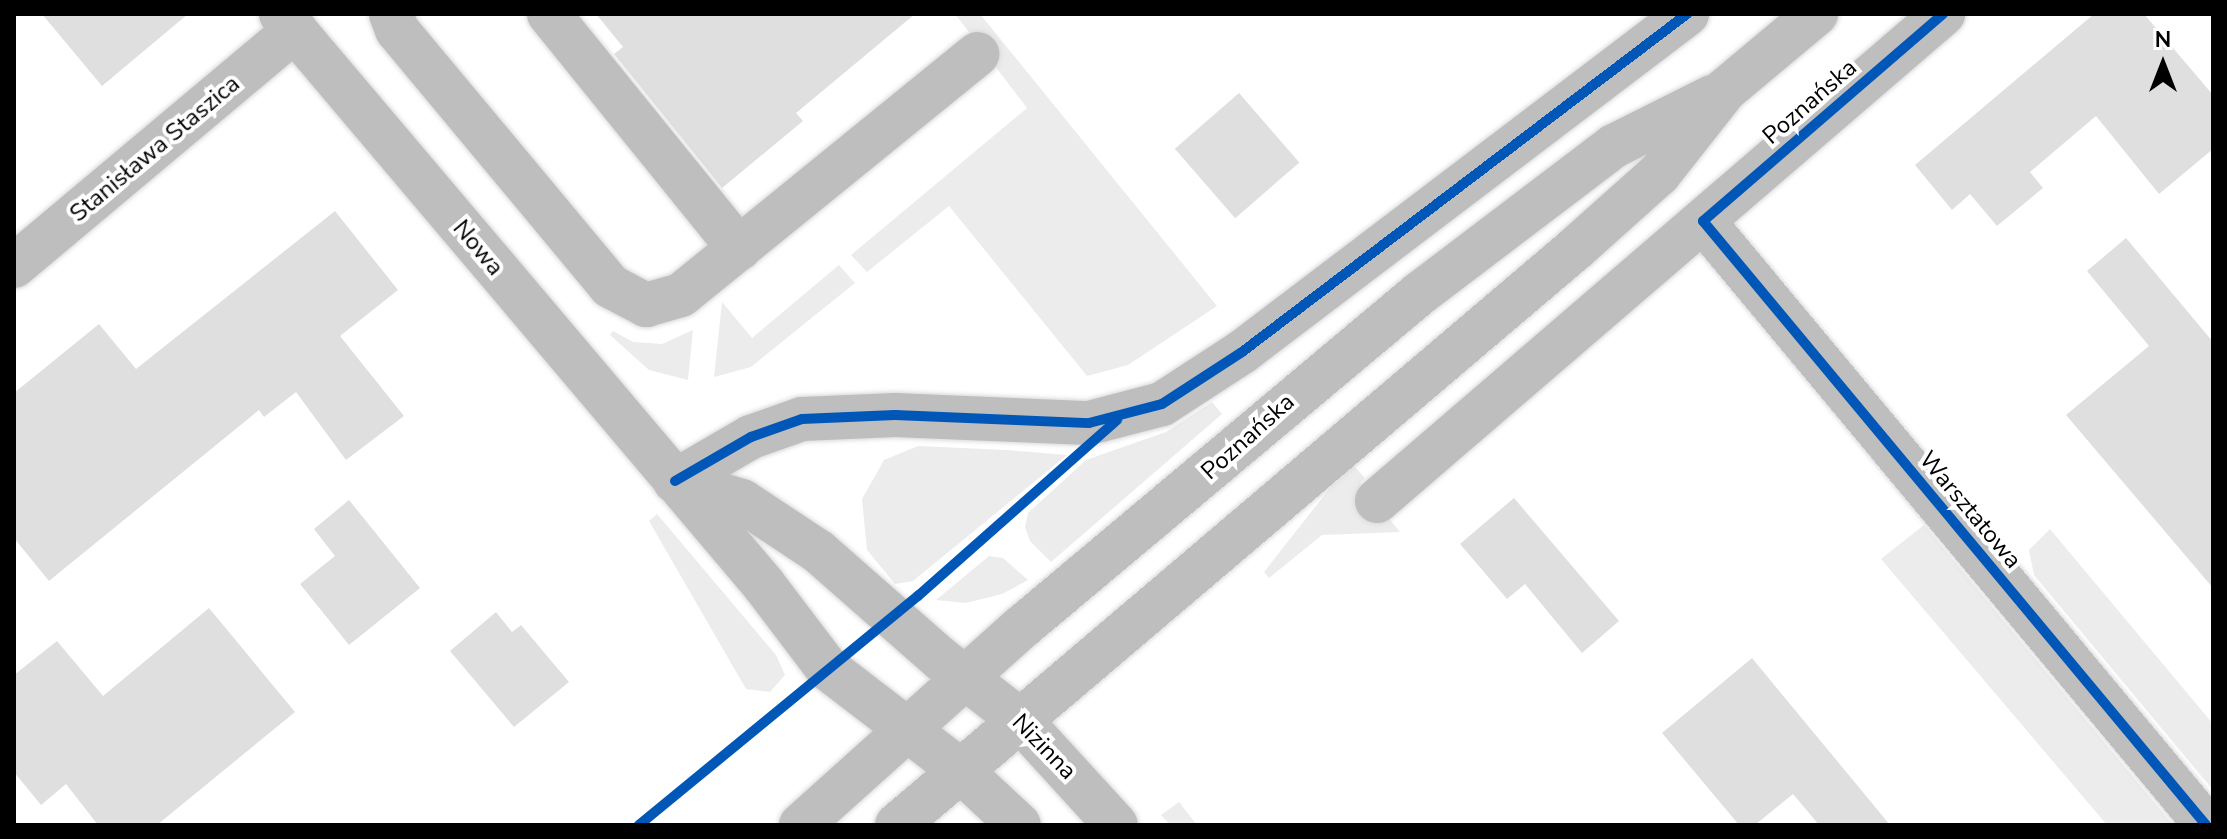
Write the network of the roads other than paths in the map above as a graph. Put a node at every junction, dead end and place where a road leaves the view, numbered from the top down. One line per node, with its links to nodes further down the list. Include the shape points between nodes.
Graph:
1 (391, 14): 10 (street, via 397,30 625,297 646,305 666,303)
2 (549, 14): 10 (street)
3 (1687, 14): 12 (street, via 1280,323 1162,404 1089,423 895,415 802,419 751,437)
4 (1816, 14): 8 (street, Poznańska)
5 (1943, 14): 9 (street, Poznańska)
6 (288, 22): 11 (street, Stanisława Staszica); 12 (street, Nowa)
7 (978, 54): 10 (street)
8 (1725, 90): 14 (street, Poznańska, via 1614,146 1460,261); 15 (street, Poznańska, via 1659,174)
9 (1703, 221): 13 (street, Poznańska); 22 (street, Warsztatowa)
10 (739, 249)
11 (14, 266)
12 (675, 481): 14 (street, via 742,501 773,518); 16 (street, Nowa, via 827,668)
13 (1377, 501)
14 (964, 677): 15 (street, Nizinna); 16 (street, Poznańska)
15 (1020, 720): 17 (street, Poznańska); 21 (street, Nizinna)
16 (903, 729): 17 (street); 18 (street, Poznańska)
17 (961, 771): 19 (street, Poznańska); 20 (street)
18 (801, 825)
19 (897, 825)
20 (1019, 825)
21 (1116, 825)
22 (2206, 825)

